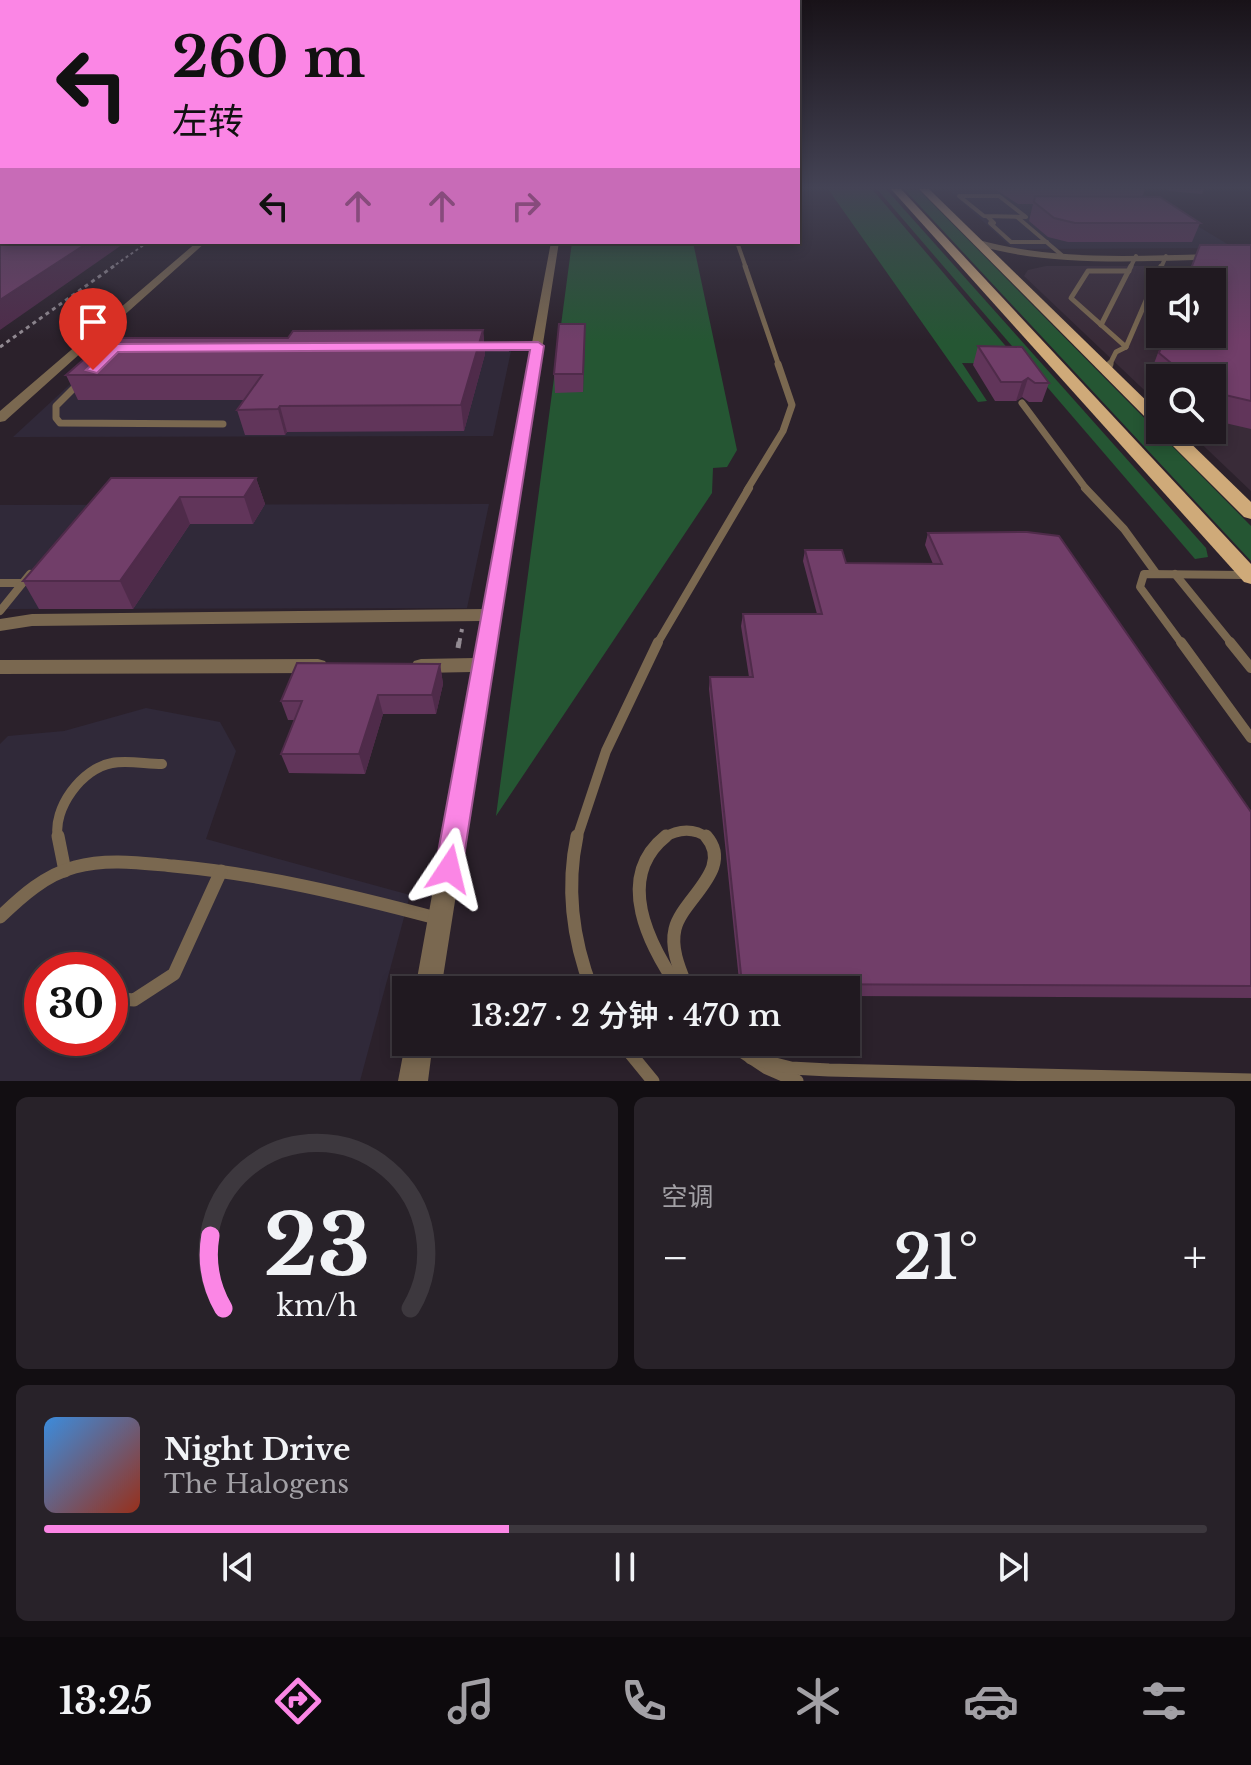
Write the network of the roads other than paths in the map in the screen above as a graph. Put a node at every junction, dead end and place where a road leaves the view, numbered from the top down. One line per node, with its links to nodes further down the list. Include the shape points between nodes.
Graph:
1 (942, 239): 36 (main road)
2 (975, 239): 6 (main road)
3 (1008, 239): 5 (lane)
4 (1045, 239): 5 (lane)
5 (1048, 242): 14 (lane)
6 (979, 243): 13 (street); 16 (main road)
7 (200, 244): 21 (street)
8 (555, 244): 19 (street)
9 (738, 244): 54 (lane, via 791,412 635,684 585,804 571,885 577,940)
10 (1136, 256): 11 (street); 14 (street); 15 (lane)
11 (1166, 256): 12 (street); 20 (lane)
12 (1251, 256)
13 (1049, 257): 14 (street); 16 (street, via 1024,261)
14 (1064, 257)
15 (1129, 271): 17 (lane); 17 (lane, via 1088,271 1071,298)
16 (1009, 274): 25 (main road)
17 (1101, 325): 20 (lane)
18 (447, 346): 19 (street)
19 (538, 346): 40 (street)
20 (1126, 347): 25 (lane, via 1116,352)
21 (80, 348): 22 (street); 29 (street)
22 (115, 348): 23 (street); 24 (lane)
23 (131, 348)
24 (100, 363)
25 (1107, 371): 28 (main road)
26 (89, 374): 30 (lane, via 56,406 58,422)
27 (1022, 403): 34 (lane)
28 (1146, 409)
29 (0, 418)
30 (223, 424)
31 (1181, 444): 32 (main road)
32 (1251, 513)
33 (41, 561): 38 (lane)
34 (1156, 573): 35 (lane); 47 (lane, via 1144,574 1140,587)
35 (1175, 574): 36 (lane); 46 (lane)
36 (1250, 576)
37 (0, 583): 38 (lane)
38 (22, 583): 39 (lane)
39 (0, 611)
40 (492, 615): 41 (street, via 32,620); 42 (street)
41 (0, 625)
42 (484, 665): 44 (street); 52 (street)
43 (344, 666): 45 (street)
44 (407, 666)
45 (0, 667)
46 (1251, 668)
47 (1251, 738)
48 (162, 764): 49 (lane, via 110,763 66,797 56,829)
49 (65, 871): 50 (lane, via 122,861); 51 (lane, via 35,884)
50 (221, 871): 52 (lane, via 342,893); 57 (lane, via 174,974)
51 (0, 917)
52 (440, 919): 53 (street)
53 (430, 976)
54 (588, 976)
55 (670, 976): 56 (lane, via 647,933 639,882 655,846 667,834 690,830 704,834 714,857 674,930)
56 (684, 976)
57 (128, 1000)
58 (417, 1056): 63 (street)
59 (632, 1056): 64 (lane)
60 (748, 1056): 61 (lane)
61 (751, 1058): 62 (lane, via 829,1070); 65 (lane)
62 (1251, 1080)
63 (413, 1081)
64 (653, 1081)
65 (797, 1081)

